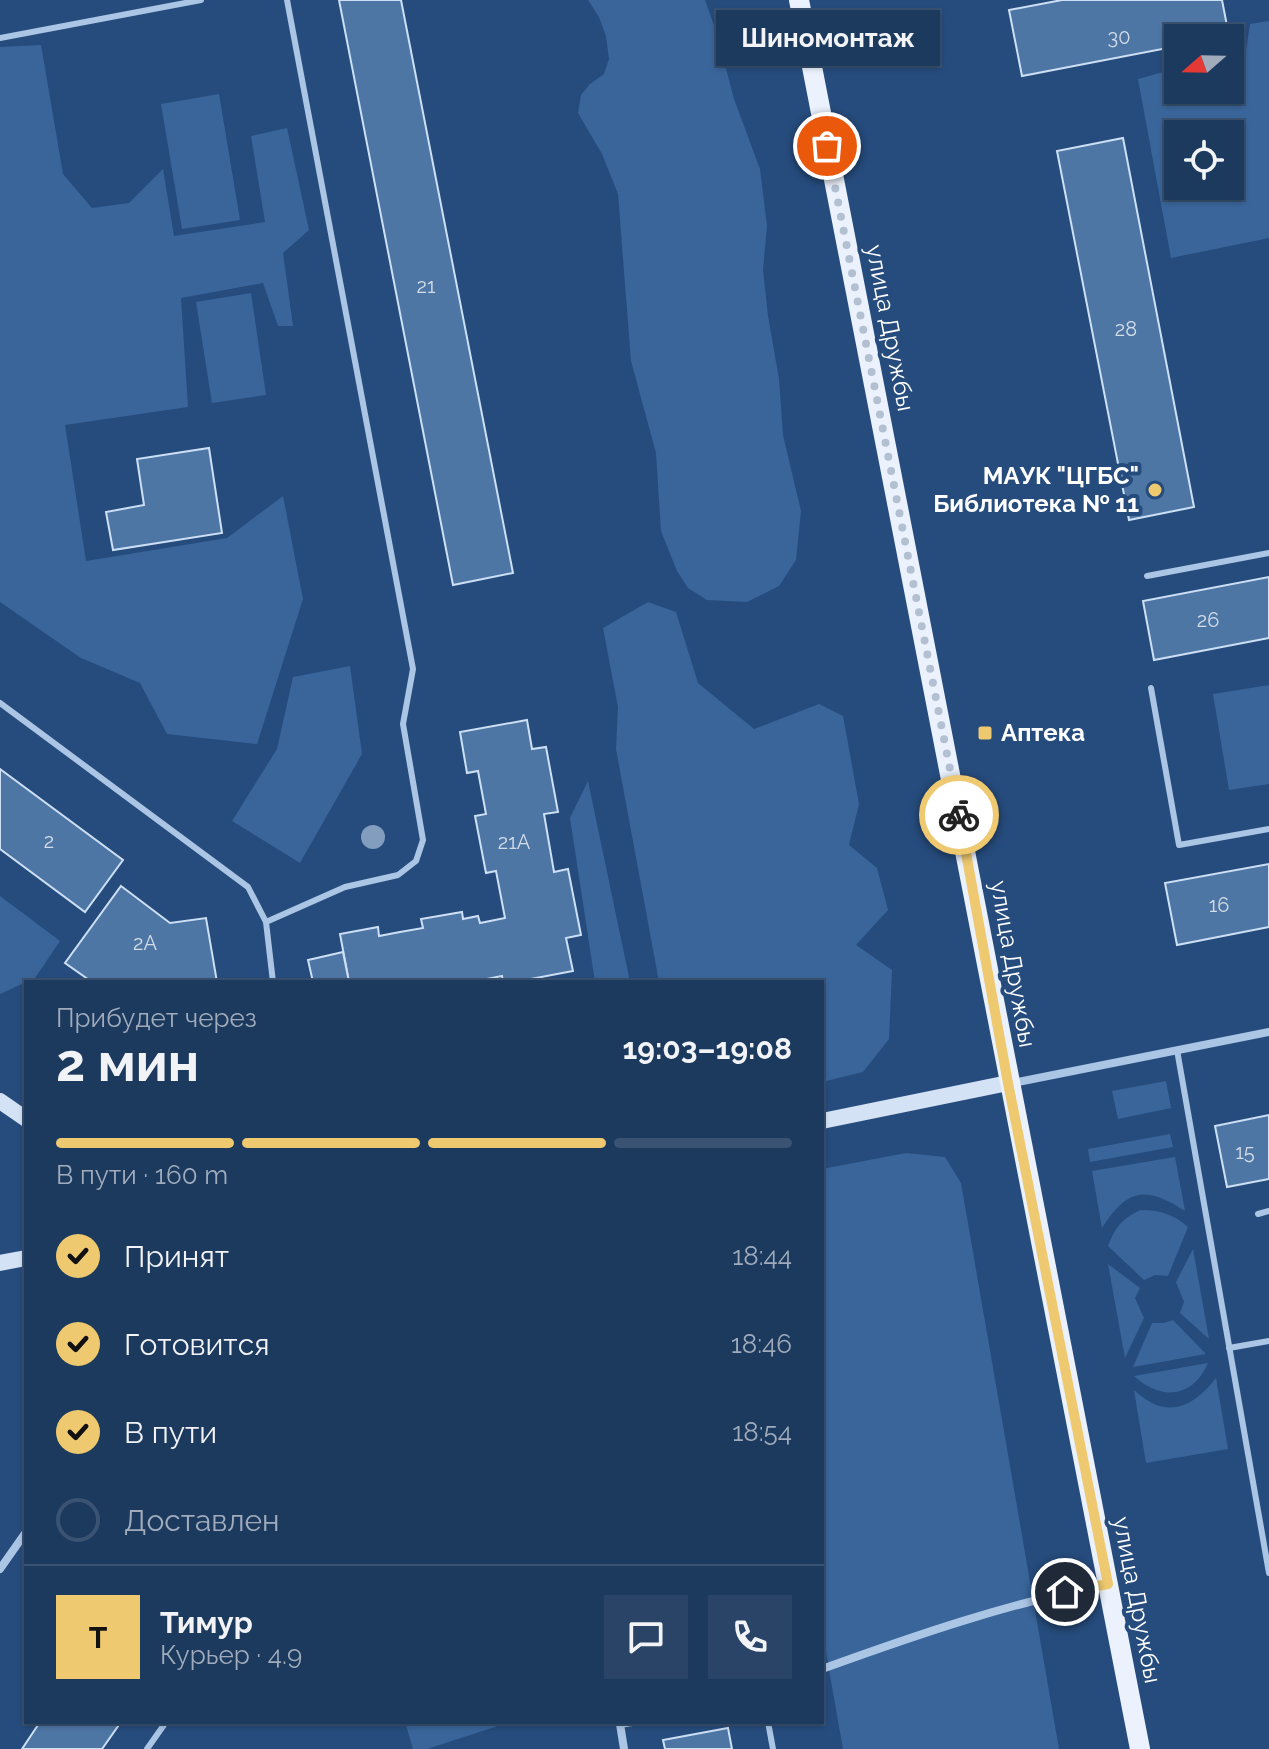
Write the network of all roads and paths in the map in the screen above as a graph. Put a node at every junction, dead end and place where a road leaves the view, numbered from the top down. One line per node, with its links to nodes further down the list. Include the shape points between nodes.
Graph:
1 (201, 0): 4 (lane)
2 (287, 0): 10 (lane, via 413,669 403,724 423,840 416,861 398,875 345,887)
3 (799, 0): 14 (main road, улица Дружбы)
4 (0, 38)
5 (1269, 553): 6 (lane)
6 (1147, 576)
7 (1151, 688): 9 (lane, via 1179,845)
8 (0, 703): 10 (lane, via 248,887)
9 (1269, 829)
10 (266, 922): 11 (lane)
11 (273, 980)
12 (1269, 1032): 13 (street)
13 (1177, 1050): 14 (street); 23 (lane)
14 (1008, 1083): 17 (street); 27 (main road, улица Дружбы)
15 (0, 1101): 16 (street)
16 (24, 1118)
17 (824, 1121)
18 (1269, 1211): 19 (lane)
19 (1258, 1214)
20 (24, 1258): 21 (street)
21 (0, 1263)
22 (1269, 1341): 23 (lane)
23 (1229, 1348): 26 (lane)
24 (24, 1535): 25 (street)
25 (0, 1569)
26 (1269, 1573)
27 (1108, 1584): 28 (street, via 1043,1596); 35 (main road, улица Дружбы)
28 (824, 1668)
29 (165, 1724): 32 (lane)
30 (620, 1724): 33 (street)
31 (768, 1724): 34 (lane)
32 (147, 1749)
33 (624, 1749)
34 (773, 1749)
35 (1140, 1749)

